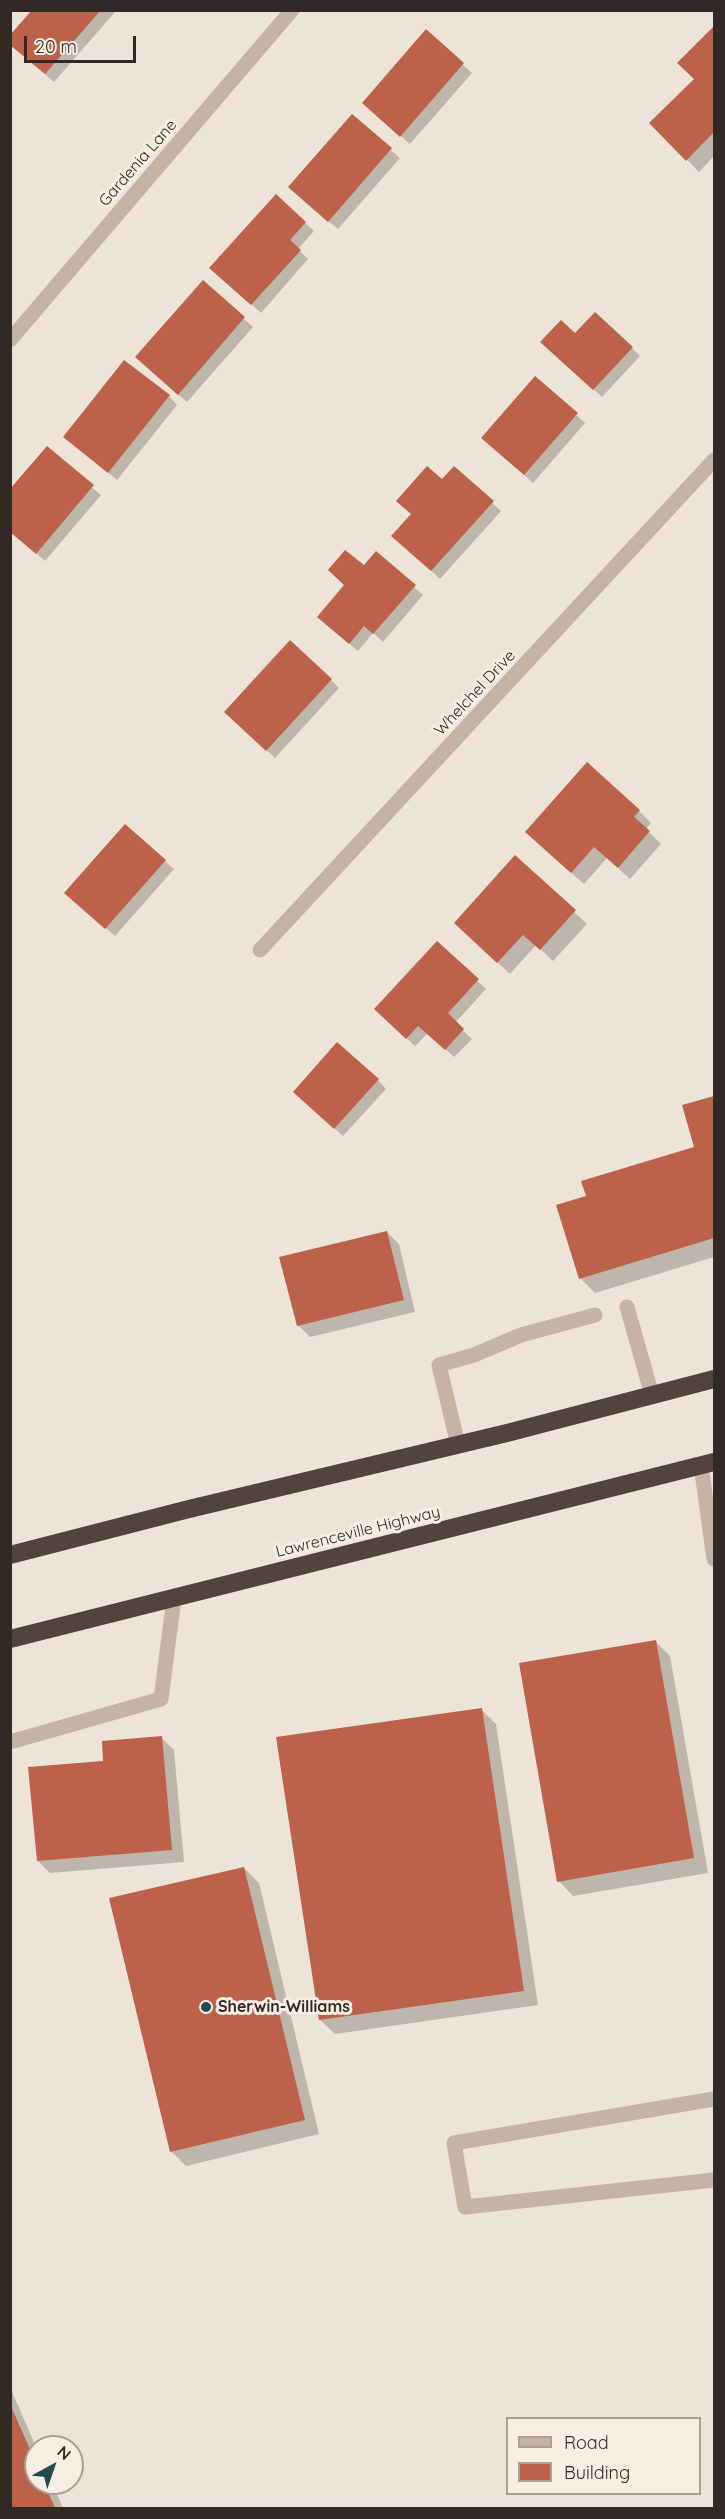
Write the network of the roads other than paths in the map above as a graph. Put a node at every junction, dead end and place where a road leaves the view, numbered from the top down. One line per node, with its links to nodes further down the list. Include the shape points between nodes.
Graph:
1 (292, 10): 2 (street, Gardenia Lane)
2 (10, 340)
3 (714, 460): 4 (street, Whelchel Drive)
4 (260, 950)
5 (627, 1306): 8 (street)
6 (595, 1315): 9 (street, via 521,1335 440,1365)
7 (714, 1379): 8 (highway)
8 (652, 1395): 9 (highway)
9 (458, 1445): 11 (highway)
10 (708, 1463): 12 (street); 13 (highway, Lawrenceville Highway)
11 (10, 1555)
12 (714, 1559)
13 (174, 1598): 14 (highway, Lawrenceville Highway); 15 (street, via 161,1700)
14 (10, 1639)
15 (10, 1742)
16 (714, 2099): 17 (street, via 454,2144 465,2207)
17 (714, 2180)

